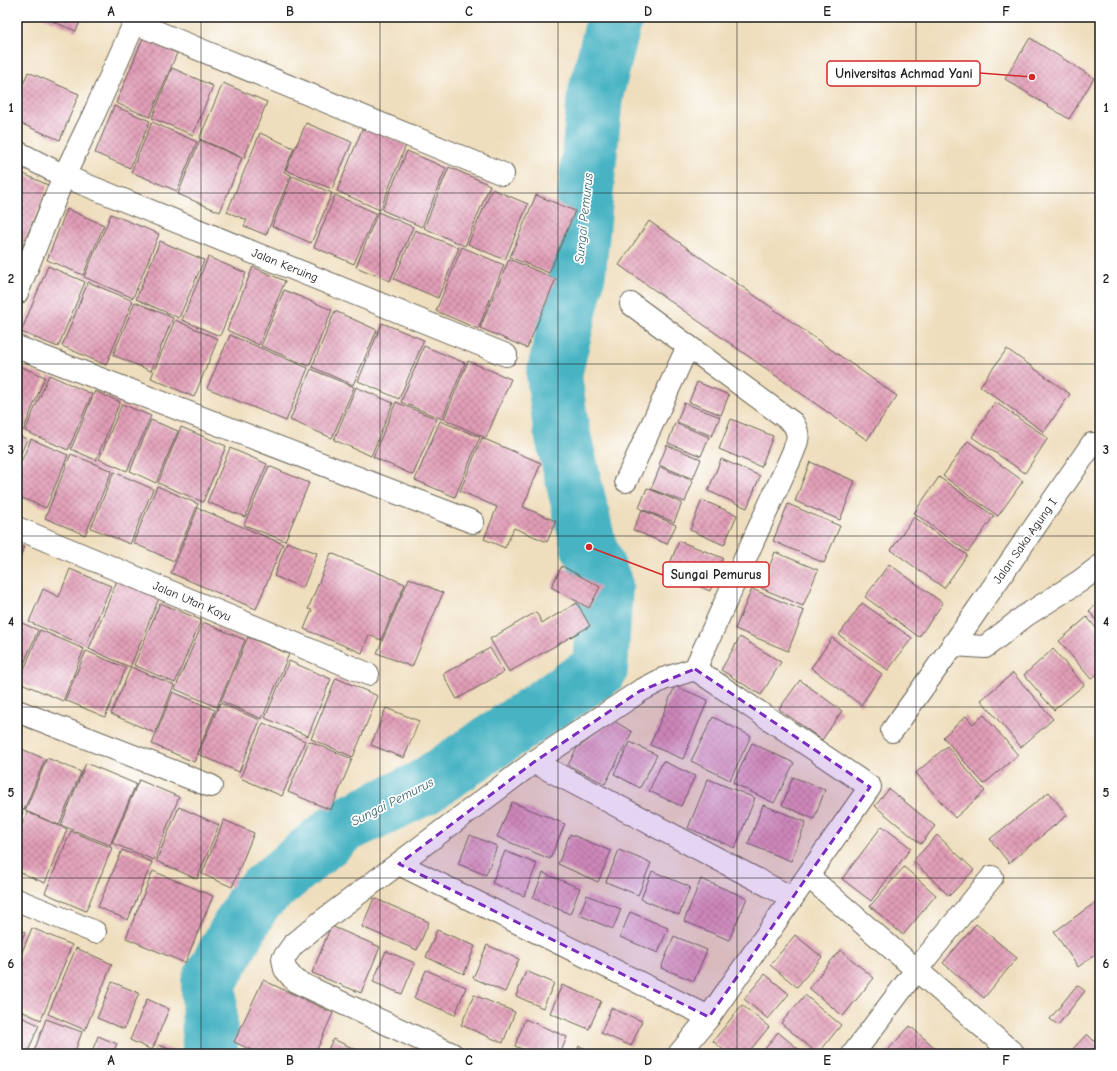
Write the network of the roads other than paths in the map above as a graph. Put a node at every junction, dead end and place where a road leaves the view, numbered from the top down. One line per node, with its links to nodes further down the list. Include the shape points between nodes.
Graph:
1 (136, 20): 3 (street); 4 (street)
2 (17, 152): 4 (street, Jalan Keruing)
3 (503, 174)
4 (64, 176): 5 (street); 9 (street, Jalan Keruing)
5 (17, 293)
6 (631, 304): 7 (street)
7 (688, 346): 11 (street); 16 (street, via 793,423 799,436)
8 (17, 347): 12 (street)
9 (506, 355)
10 (1100, 444): 15 (street, Jalan Saka Agung I, via 1092,444)
11 (626, 481)
12 (473, 522)
13 (17, 528): 17 (street, Jalan Utan Kayu)
14 (1100, 566): 15 (street, via 1080,582 1025,616 985,647)
15 (953, 645): 19 (street, Jalan Saka Agung I)
16 (695, 669): 20 (street, via 663,679 640,691); 23 (street, via 870,787)
17 (368, 674)
18 (17, 711): 21 (street)
19 (892, 731)
20 (534, 762): 22 (street); 25 (street)
21 (211, 786)
22 (399, 864): 29 (street); 30 (street, via 322,921 294,946 283,958 285,969 295,981)
23 (808, 876): 25 (street); 28 (street)
24 (992, 877): 28 (street)
25 (792, 898): 29 (street)
26 (17, 900): 27 (street)
27 (95, 932)
28 (916, 970): 32 (street); 33 (street)
29 (709, 1017): 31 (street)
30 (452, 1054)
31 (679, 1054)
32 (853, 1054)
33 (1014, 1054)

